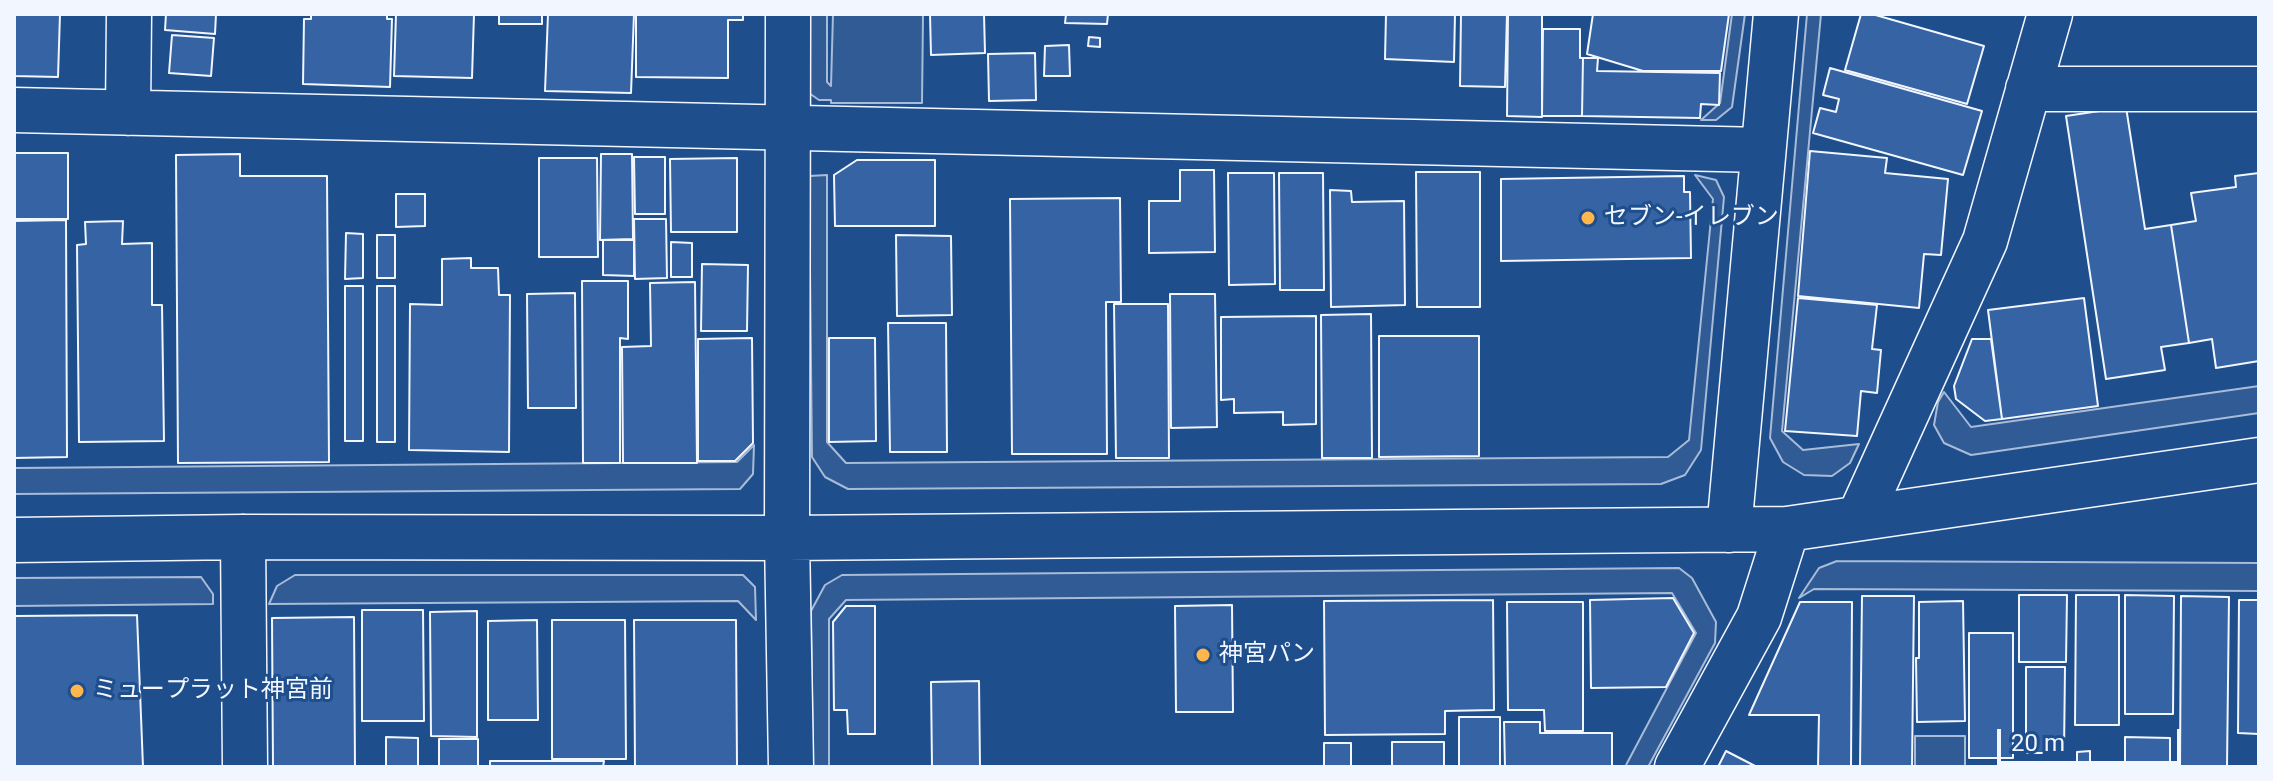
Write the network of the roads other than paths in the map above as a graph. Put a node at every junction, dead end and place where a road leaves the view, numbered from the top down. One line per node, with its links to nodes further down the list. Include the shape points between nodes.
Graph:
1 (129, 14): 8 (street)
2 (788, 14): 9 (street)
3 (1776, 14): 10 (street)
4 (2050, 14): 5 (street)
5 (2028, 89): 6 (street); 12 (street, via 1985,241)
6 (2259, 89)
7 (14, 110): 8 (street)
8 (128, 113): 9 (street)
9 (789, 128): 10 (street); 16 (street)
10 (1763, 150): 14 (street)
11 (2259, 460): 12 (street)
12 (1859, 518): 13 (street)
13 (1787, 529): 14 (street); 20 (street, via 1759,617)
14 (1729, 530): 16 (street)
15 (243, 537): 16 (street); 17 (street); 18 (street)
16 (787, 538): 19 (street)
17 (14, 540)
18 (245, 767)
19 (791, 767)
20 (1677, 767)

